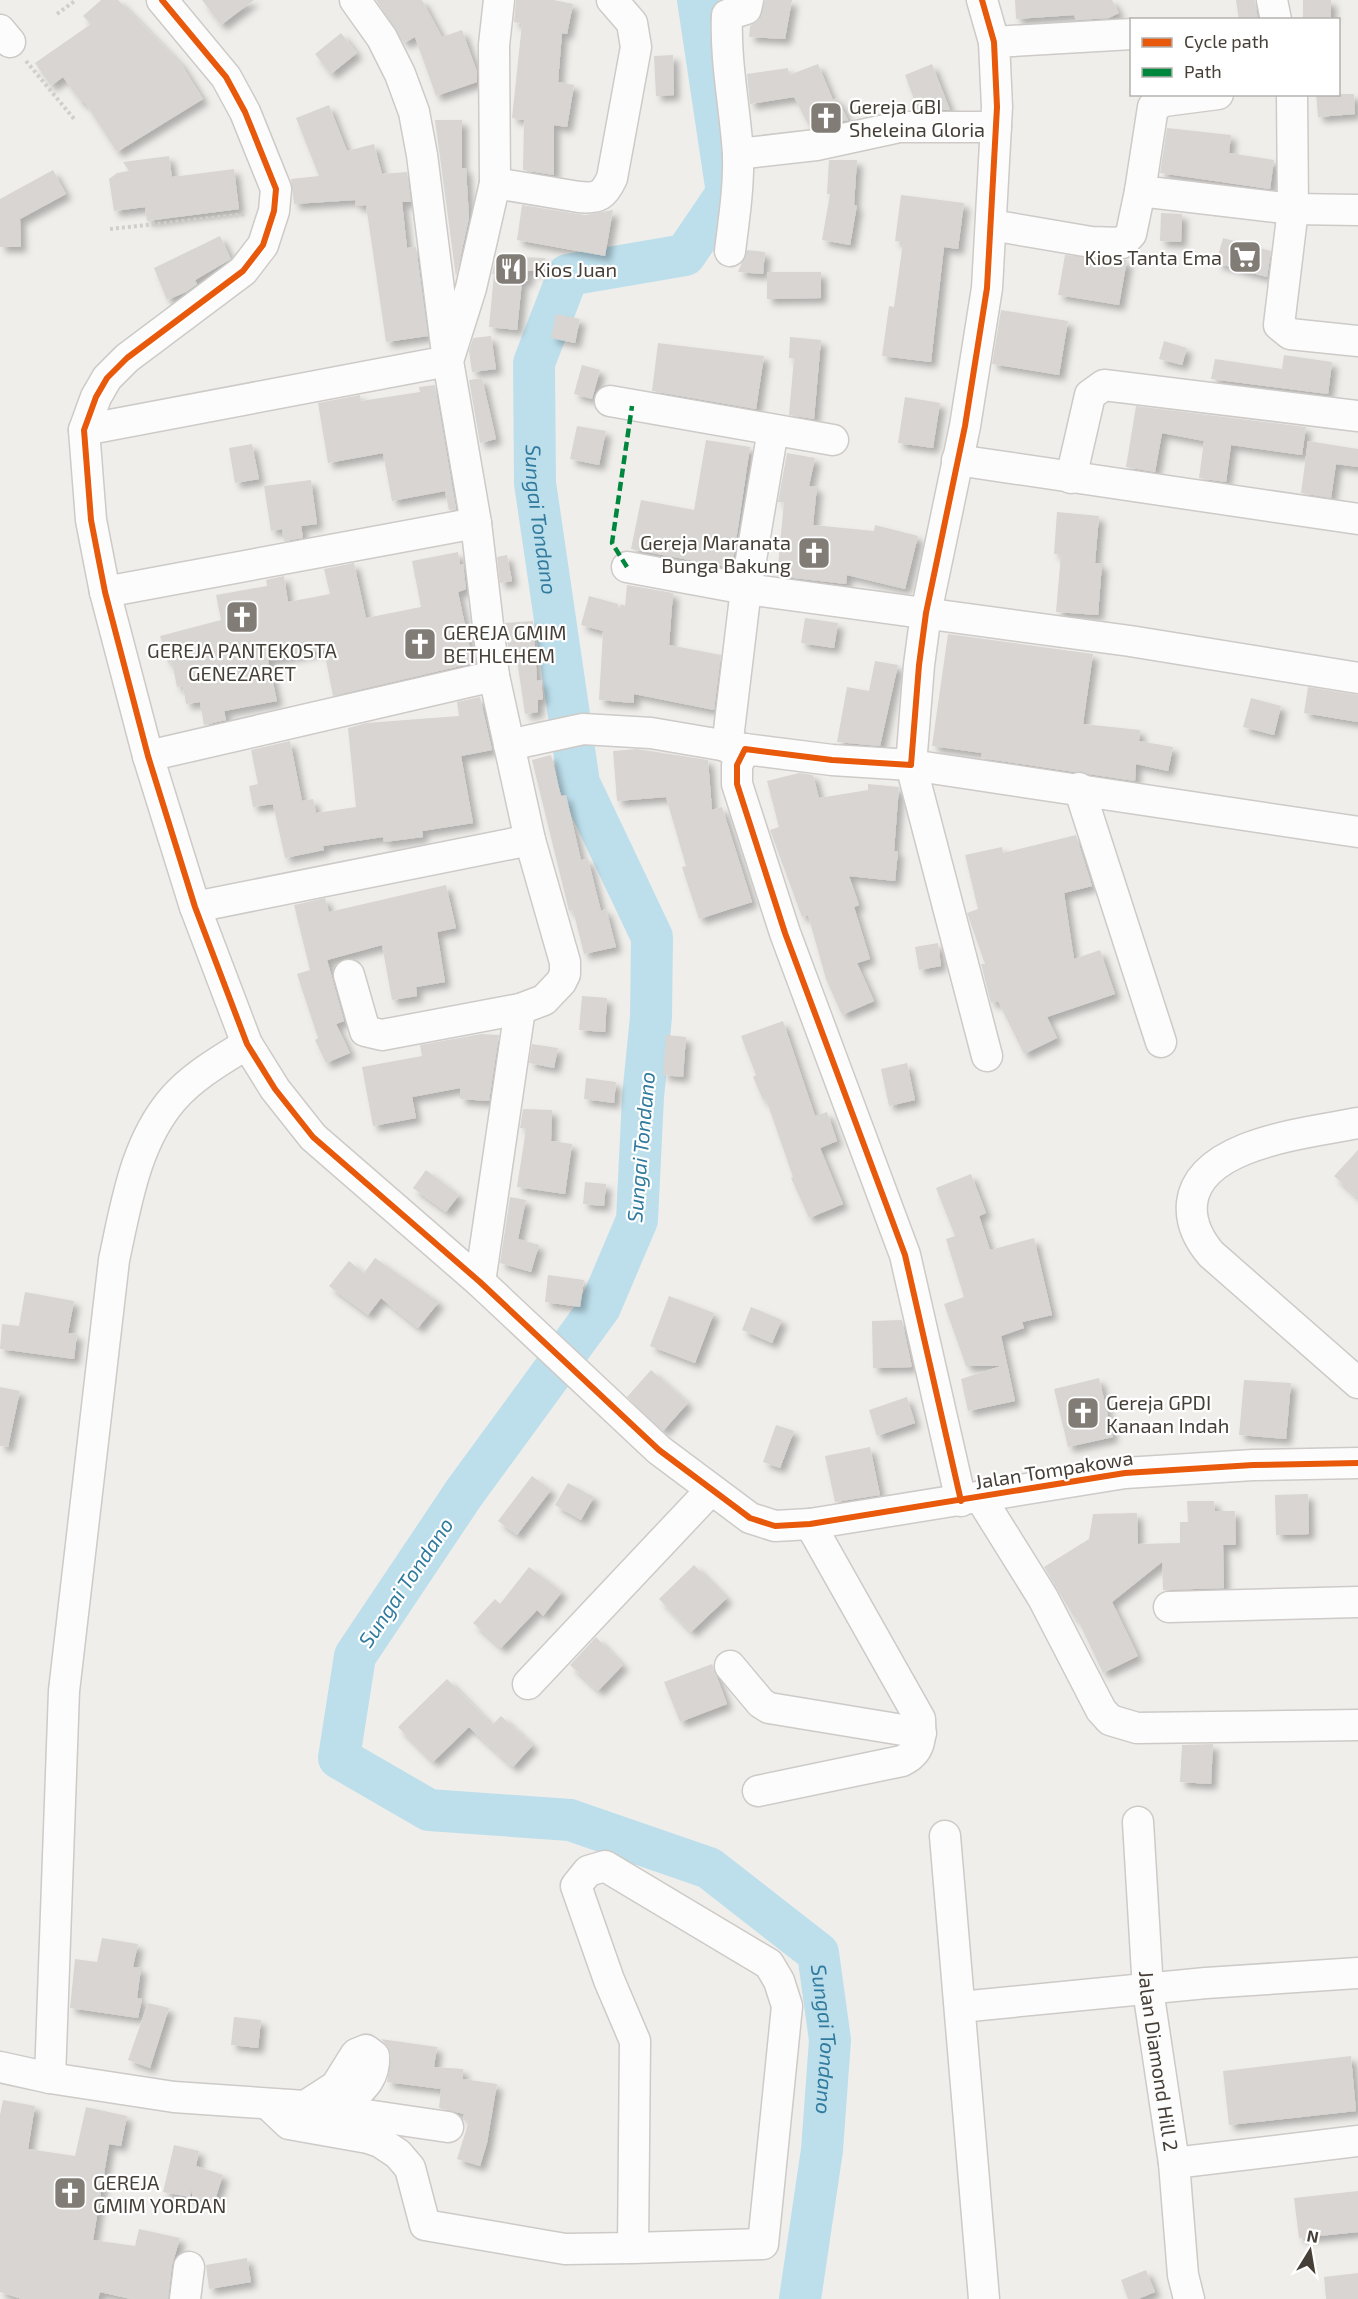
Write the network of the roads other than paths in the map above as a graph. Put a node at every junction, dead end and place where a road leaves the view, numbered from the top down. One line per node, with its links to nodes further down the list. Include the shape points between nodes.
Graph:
1 (162, 0): 25 (street, via 226,77 246,112 276,189 274,211 263,245 243,271 127,358 107,378)
2 (355, 0): 22 (street, via 382,38 414,112)
3 (499, 0): 15 (street, via 494,45)
4 (612, 0): 15 (street, via 632,23 636,47 612,178 605,192 592,198 579,197)
5 (748, 0): 14 (street, via 746,9 727,15 727,58)
6 (982, 0): 10 (street)
7 (1272, 0): 8 (street)
8 (1276, 18)
9 (1130, 34): 10 (street)
10 (994, 42): 13 (street)
11 (1203, 96): 16 (street, via 1164,101 1153,107)
12 (1292, 96): 17 (street)
13 (996, 127): 14 (street, via 899,127 816,145); 19 (street)
14 (738, 154): 20 (street)
15 (495, 183): 22 (street, via 471,288)
16 (1140, 191): 17 (street); 19 (street, via 1131,234 1122,243 1091,242)
17 (1293, 210): 18 (street); 21 (street, via 1279,325 1290,334)
18 (1358, 210)
19 (991, 225): 28 (street, via 987,288)
20 (730, 251)
21 (1358, 341)
22 (448, 361): 25 (street); 31 (street)
23 (610, 401): 26 (street)
24 (1358, 416): 29 (street, via 1107,384 1090,395)
25 (84, 430): 34 (street, Jalan Tompakowa, via 92,520)
26 (773, 430): 27 (street); 33 (street)
27 (833, 440)
28 (957, 460): 29 (street); 35 (street)
29 (1071, 478): 30 (street)
30 (1358, 519)
31 (476, 524): 34 (street); 36 (street)
32 (627, 567): 33 (street)
33 (746, 590): 35 (street); 39 (street)
34 (105, 592): 40 (street, Jalan Tompakowa)
35 (926, 613): 37 (street); 41 (street)
36 (494, 676): 38 (street); 40 (street)
37 (1358, 678)
38 (522, 741): 39 (street, via 584,729 651,733); 44 (street)
39 (736, 748): 41 (street); 56 (street, via 737,783 785,933 904,1255)
40 (148, 756): 45 (street, Jalan Tompakowa)
41 (911, 765): 42 (street); 50 (street)
42 (1079, 789): 43 (street); 48 (street)
43 (1358, 832)
44 (530, 840): 45 (street); 47 (street, via 556,925 565,974 544,1000)
45 (195, 907): 49 (street, Jalan Tompakowa)
46 (349, 975): 47 (street, via 362,1024 371,1033 382,1035)
47 (520, 1009): 52 (street)
48 (1161, 1042)
49 (246, 1044): 52 (street, Jalan Tompakowa, via 313,1137); 71 (street, via 173,1098 147,1137 128,1193 114,1260 64,1691)
50 (987, 1056)
51 (1358, 1123): 53 (street, via 1242,1150 1211,1169 1199,1182 1192,1209 1196,1231 1211,1254)
52 (480, 1282): 55 (street, Jalan Tompakowa, via 659,1450)
53 (1358, 1383)
54 (1358, 1463): 56 (street, Jalan Tompakowa, via 1125,1473)
55 (710, 1491): 57 (street, Jalan Tompakowa, via 764,1523); 61 (street)
56 (971, 1499): 57 (street, Jalan Tompakowa); 62 (street, via 1043,1598 1101,1710 1110,1720 1137,1728)
57 (810, 1524): 63 (street, via 920,1719)
58 (1358, 1602): 59 (street)
59 (1169, 1607)
60 (730, 1666): 63 (street, via 769,1708)
61 (528, 1684)
62 (1358, 1725)
63 (921, 1733): 64 (street, via 919,1748 902,1761)
64 (758, 1791)
65 (1138, 1822): 68 (street, Jalan Diamond Hill 2)
66 (945, 1836): 69 (street)
67 (1358, 1973): 68 (street)
68 (1148, 1990): 69 (street); 77 (street, Jalan Diamond Hill 2)
69 (960, 2007): 81 (street)
70 (0, 2067): 71 (street)
71 (50, 2078): 72 (street, via 174,2097)
72 (268, 2105): 73 (street); 78 (street, via 289,2124 368,2138 398,2154 410,2168 425,2225 565,2249)
73 (305, 2106): 74 (street); 74 (street, via 336,2086 356,2054 366,2050 374,2056 370,2080)
74 (337, 2113): 75 (street)
75 (448, 2127)
76 (1358, 2141): 77 (street)
77 (1174, 2163): 82 (street, Jalan Diamond Hill 2, via 1183,2275)
78 (633, 2247): 78 (street, via 635,2041 576,1886 588,1871 605,1866 769,1964 786,2006 763,2244)
79 (189, 2267): 80 (street)
80 (185, 2299)
81 (984, 2299)
82 (1189, 2299)

